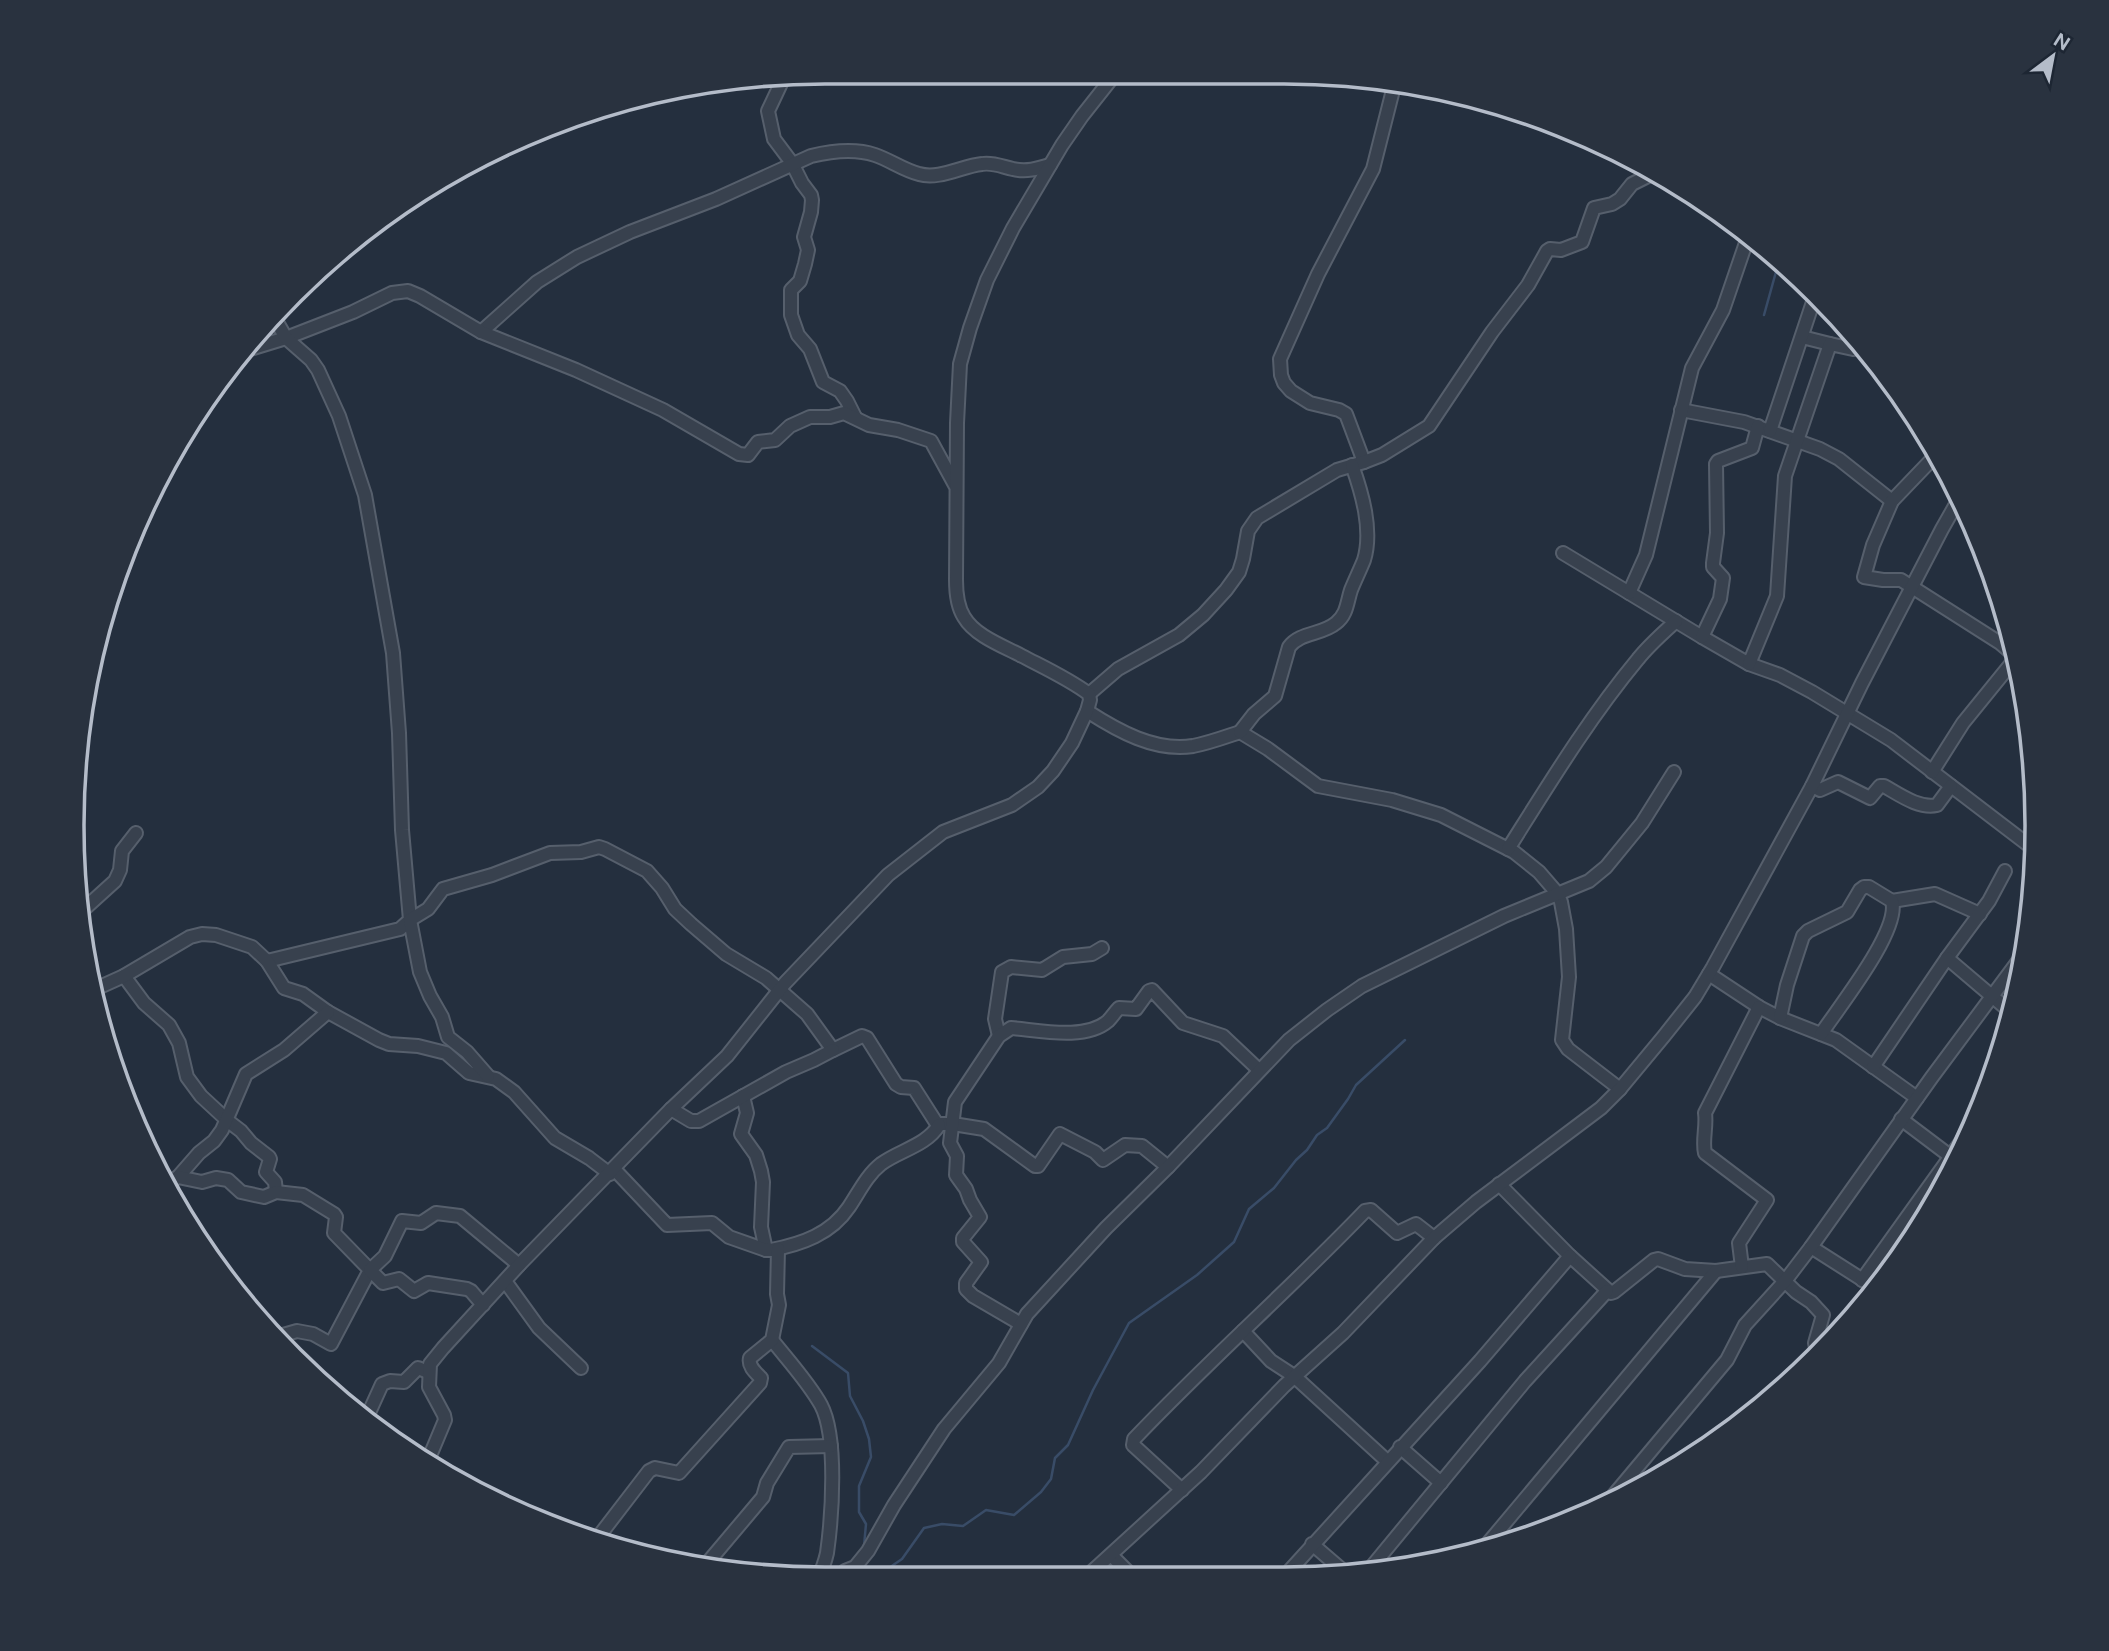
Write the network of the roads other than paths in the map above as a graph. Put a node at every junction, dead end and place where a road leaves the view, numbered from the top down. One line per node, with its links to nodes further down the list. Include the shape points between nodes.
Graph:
1 (1107, 84): 5 (street)
2 (779, 86): 4 (street, via 768,111 774,139)
3 (1392, 92): 21 (street, via 1373,169 1280,359 1281,375 1291,391 1310,403 1346,414)
4 (792, 163): 5 (street, via 845,151 875,155 925,176 980,164 1022,171); 10 (street, via 576,257 537,282); 17 (street, via 812,200 804,237 808,250 805,264 800,281 791,290 792,319 822,380 840,391)
5 (1050, 165): 22 (street, via 1006,240 966,341 960,364)
6 (1644, 178): 21 (street, via 1612,204 1594,208 1583,242 1546,251 1528,285 1430,426)
7 (1745, 245): 16 (street, via 1723,310 1692,368)
8 (1812, 305): 11 (street)
9 (279, 325): 12 (street)
10 (481, 332): 12 (street, via 420,296 401,291); 17 (street, via 663,410 739,454 748,455 758,442 775,440 790,426 813,416 844,413)
11 (1802, 337): 13 (street); 18 (street)
12 (286, 338): 14 (street); 50 (street, via 318,370 365,495 393,653)
13 (1830, 344): 15 (street); 19 (street)
14 (261, 345)
15 (1851, 348)
16 (1681, 410): 18 (street); 27 (street, via 1646,555)
17 (855, 418): 22 (street, via 931,442)
18 (1764, 429): 19 (street); 29 (street, via 1752,448 1716,464 1713,567 1723,578 1720,598)
19 (1797, 439): 23 (street, via 1830,454); 32 (street, via 1784,485 1777,596)
20 (1930, 462): 23 (street)
21 (1358, 464): 34 (street, via 1337,470 1251,523 1239,572 1203,615 1179,635 1118,669); 37 (street, via 1366,547 1346,612 1333,626 1294,640 1275,696)
22 (957, 489): 34 (street, via 956,592 966,621 997,644)
23 (1892, 501): 26 (street, via 1872,545 1864,577 1898,579)
24 (1954, 509): 26 (street)
25 (1563, 552): 27 (street)
26 (1912, 586): 30 (street); 36 (street)
27 (1629, 593): 28 (street)
28 (1676, 621): 29 (street); 44 (street, via 1639,657)
29 (1702, 637): 32 (street)
30 (2000, 643): 31 (street)
31 (2003, 646)
32 (1749, 664): 36 (street, via 1780,675)
33 (2007, 666): 39 (street)
34 (1089, 694): 35 (street)
35 (1087, 711): 37 (street, via 1118,731 1164,746 1196,745); 58 (street, via 1067,752 1038,787 1019,802 937,835 888,875)
36 (1847, 713): 39 (street); 40 (street)
37 (1240, 732): 44 (street, via 1318,786 1438,814)
38 (1674, 772): 46 (street, via 1642,823 1606,867 1589,881)
39 (1933, 772): 41 (street)
40 (1812, 786): 41 (street, via 1820,790 1838,782 1870,798 1884,786 1911,801 1933,806); 55 (street)
41 (1951, 786): 43 (street)
42 (136, 833): 48 (street, via 122,851 116,881)
43 (2024, 842)
44 (1508, 849): 46 (street)
45 (2005, 871): 49 (street)
46 (1558, 894): 68 (street, via 1362,986 1289,1040); 70 (street, via 1569,977 1562,1040)
47 (1892, 901): 49 (street, via 1935,894); 63 (street, via 1864,887 1847,912 1808,931 1801,940); 64 (street, via 1894,909 1881,946)
48 (89, 905)
49 (1980, 914): 52 (street)
50 (410, 919): 53 (street, via 400,929); 58 (street, via 428,909 443,889 546,854 599,847 647,871 691,924 726,954); 69 (street, via 420,972 447,1037)
51 (1102, 948): 65 (street, via 1092,954 1063,957 1042,970 1011,967 1002,972 995,1019)
52 (1947, 958): 59 (street); 67 (street)
53 (267, 961): 56 (street, via 244,944 202,934 181,941); 62 (street, via 284,988 303,994)
54 (2011, 971): 59 (street)
55 (1709, 974): 61 (street); 70 (street)
56 (124, 976): 57 (street); 75 (street, via 144,1003 169,1025 179,1043 187,1077)
57 (102, 986)
58 (780, 989): 66 (street, via 814,1020); 73 (street, via 733,1049)
59 (1993, 995): 60 (street); 72 (street)
60 (2003, 1004)
61 (1759, 1007): 63 (street); 91 (street, via 1705,1113 1704,1151 1767,1200 1739,1243)
62 (328, 1012): 69 (street, via 385,1043 446,1053 468,1073); 75 (street, via 284,1050 246,1074)
63 (1780, 1018): 64 (street)
64 (1821, 1034): 67 (street)
65 (999, 1036): 68 (street, via 1011,1028 1072,1034 1093,1028 1107,1022 1119,1008 1136,1009 1153,990 1183,1023 1223,1036); 76 (street, via 956,1100)
66 (832, 1050): 71 (street); 77 (street, via 862,1036 867,1038 896,1084 914,1088)
67 (1873, 1067): 72 (street)
68 (1259, 1070): 79 (street)
69 (488, 1076): 80 (street, via 514,1091 560,1142)
70 (1620, 1088): 83 (street, via 1593,1114)
71 (743, 1096): 73 (street, via 694,1122); 88 (street, via 747,1113 741,1134 761,1171 761,1227)
72 (1917, 1098): 74 (street)
73 (671, 1109): 80 (street)
74 (1901, 1119): 78 (street); 87 (street)
75 (228, 1121): 81 (street); 84 (street, via 270,1159 266,1172 275,1182)
76 (953, 1124): 77 (street); 79 (street, via 987,1130 1035,1166 1060,1134 1103,1160 1125,1145 1142,1146); 100 (street, via 950,1143 957,1156 956,1175 980,1217 963,1238 981,1262 966,1289)
77 (939, 1125): 88 (street, via 927,1139 881,1164 833,1226)
78 (1948, 1155)
79 (1168, 1167): 100 (street, via 1106,1228)
80 (612, 1171): 88 (street, via 667,1225 712,1223 729,1237); 90 (street)
81 (178, 1177): 82 (street); 84 (street, via 202,1182 228,1180 242,1192 264,1197)
82 (174, 1179)
83 (1499, 1184): 86 (street); 89 (street)
84 (276, 1192): 92 (street, via 303,1195 334,1214 334,1233)
85 (1926, 1195): 95 (street)
86 (1434, 1238): 101 (street, via 1416,1224 1394,1232 1371,1210 1365,1211); 107 (street, via 1343,1333)
87 (1811, 1247): 94 (street); 95 (street)
88 (772, 1250): 103 (street, via 779,1305)
89 (1570, 1256): 98 (street); 110 (street)
90 (519, 1265): 92 (street, via 460,1216 436,1213 422,1223 402,1221 385,1256); 96 (street)
91 (1742, 1266): 93 (street); 94 (street, via 1766,1264)
92 (370, 1270): 99 (street, via 383,1283 399,1279 414,1291 428,1283 467,1289); 102 (street, via 331,1344 313,1334)
93 (1716, 1270): 98 (street, via 1682,1269 1658,1259 1614,1292); 117 (street)
94 (1785, 1280): 104 (street, via 1822,1315); 114 (street, via 1745,1325 1727,1360)
95 (1862, 1280): 97 (street)
96 (505, 1281): 99 (street); 105 (street, via 540,1328)
97 (1867, 1283)
98 (1607, 1291): 113 (street)
99 (483, 1305): 106 (street, via 443,1348)
100 (1021, 1324): 124 (street, via 999,1363 949,1422 868,1552)
101 (1242, 1331): 107 (street, via 1271,1361); 115 (street, via 1132,1442)
102 (286, 1334)
103 (772, 1340): 109 (street, via 821,1405); 116 (street, via 750,1358 761,1380 739,1408 679,1473 649,1471)
104 (1815, 1342)
105 (581, 1368)
106 (428, 1372): 108 (street, via 418,1368 406,1381 382,1384); 111 (street, via 429,1387 445,1420)
107 (1294, 1376): 112 (street); 115 (street)
108 (370, 1411)
109 (831, 1446): 120 (street, via 789,1447 762,1497); 123 (street, via 827,1554)
110 (1400, 1447): 112 (street); 113 (street)
111 (431, 1453)
112 (1387, 1461): 118 (street)
113 (1441, 1483): 121 (street)
114 (1625, 1484)
115 (1182, 1490): 119 (street)
116 (602, 1532)
117 (1494, 1536)
118 (1312, 1544): 122 (street); 127 (street)
119 (1111, 1555): 125 (street); 126 (street)
120 (711, 1558)
121 (1376, 1561)
122 (1336, 1565)
123 (822, 1567)
124 (853, 1567)
125 (1097, 1567)
126 (1123, 1567)
127 (1293, 1567)

